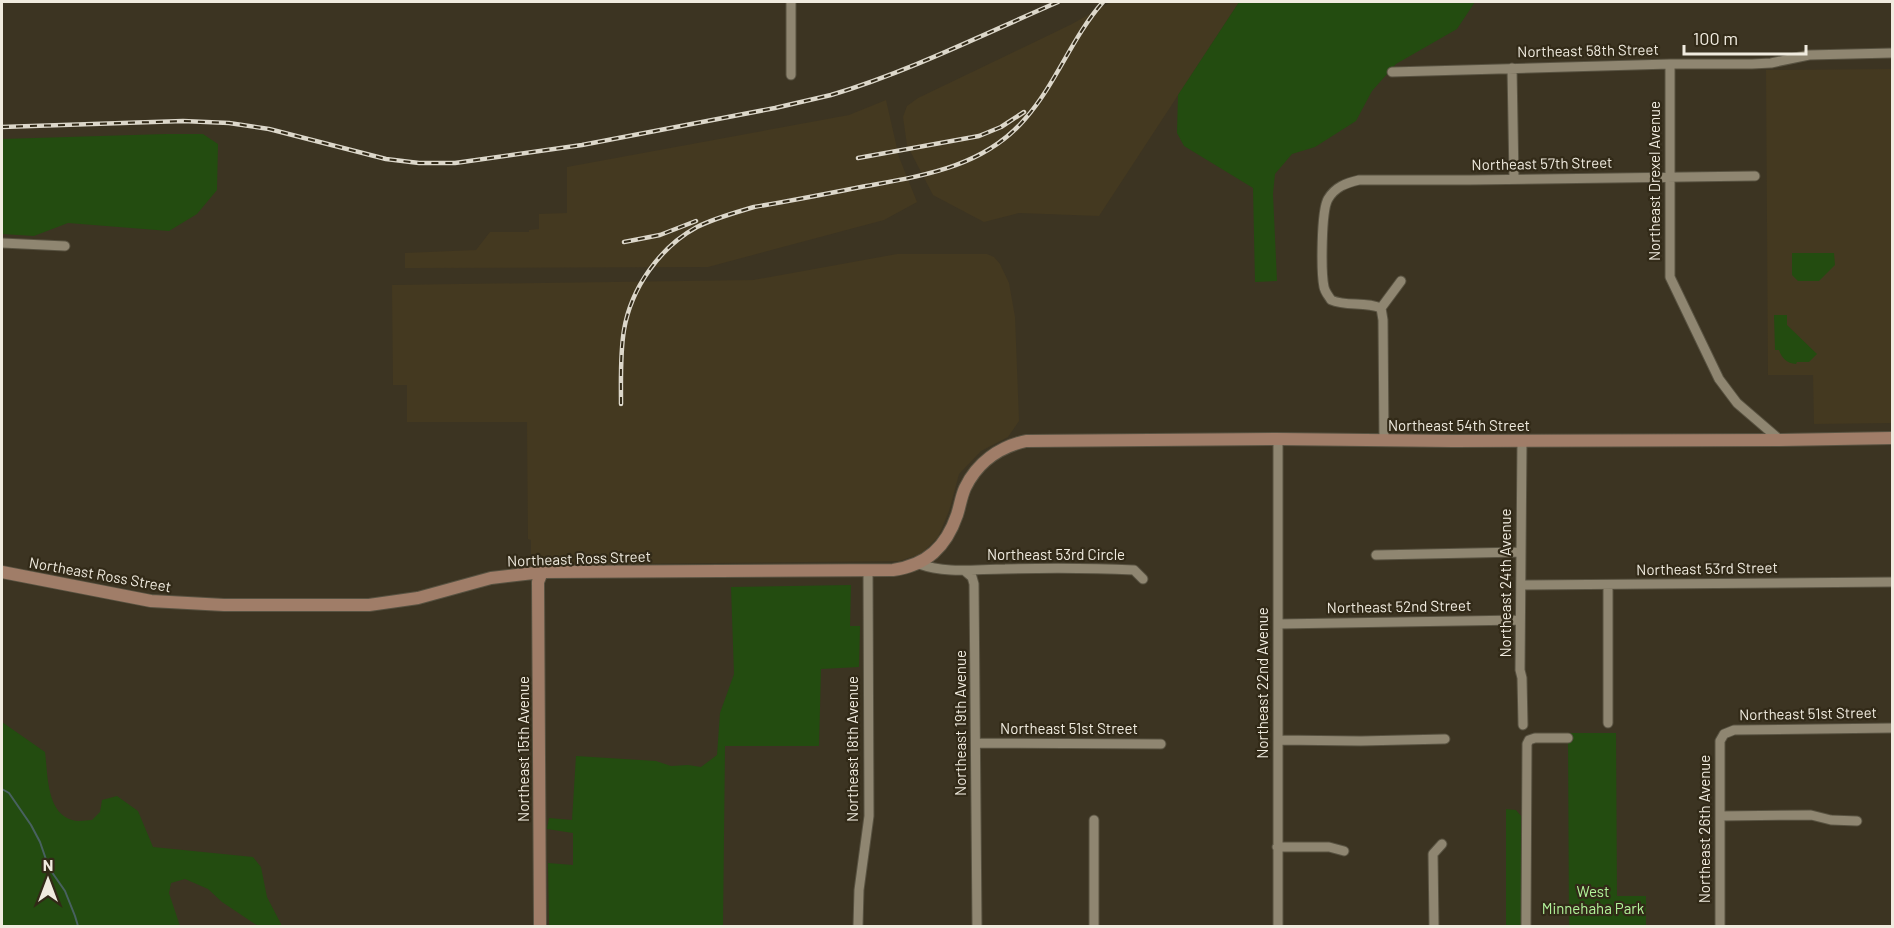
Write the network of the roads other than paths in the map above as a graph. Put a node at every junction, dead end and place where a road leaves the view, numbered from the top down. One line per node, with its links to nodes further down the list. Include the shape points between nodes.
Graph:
1 (791, 2): 6 (street)
2 (1893, 53): 3 (street, Northeast 58th Street, via 1809,55 1752,64)
3 (1670, 64): 4 (street, Northeast 58th Street); 8 (street, Northeast Drexel Avenue)
4 (1512, 68): 5 (street, Northeast 58th Street); 9 (street)
5 (1392, 72)
6 (791, 75)
7 (1755, 176): 8 (street, Northeast 57th Street)
8 (1671, 177): 9 (street, Northeast 57th Street); 16 (street, Northeast Drexel Avenue, via 1670,277 1719,379 1737,403)
9 (1514, 179): 13 (street, Northeast 57th Street, via 1359,180 1333,192 1323,216 1325,291 1330,300 1341,304 1372,304)
10 (4, 244): 11 (street)
11 (65, 246)
12 (1401, 281): 13 (street)
13 (1381, 308): 18 (street)
14 (1893, 438): 16 (street, Northeast 54th Street)
15 (1278, 439): 17 (street, Northeast 54th Street); 18 (street, Northeast 54th Street); 32 (street, Northeast 22nd Avenue)
16 (1780, 440): 19 (street, Northeast 54th Street)
17 (1026, 441): 22 (street, Northeast Ross Street, via 996,453 976,470 944,542)
18 (1384, 441): 19 (street, Northeast 54th Street)
19 (1521, 441): 20 (street, Northeast 24th Avenue)
20 (1521, 552): 21 (street); 29 (street, Northeast 24th Avenue)
21 (1376, 555)
22 (919, 564): 23 (street, Northeast Ross Street); 24 (street)
23 (868, 571): 26 (street, Northeast Ross Street); 49 (street, Northeast 18th Avenue, via 869,816)
24 (965, 571): 27 (street, Northeast 53rd Circle, via 1134,570); 40 (street, Northeast 19th Avenue, via 974,584)
25 (2, 572): 26 (street, Northeast Ross Street, via 151,601 224,605 369,605 418,598 491,578)
26 (542, 572): 48 (street, Northeast 15th Avenue, via 538,582)
27 (1143, 579)
28 (1893, 582): 30 (street, Northeast 53rd Street)
29 (1521, 585): 30 (street, Northeast 53rd Street); 31 (street, Northeast 24th Avenue)
30 (1608, 585): 33 (street)
31 (1520, 620): 32 (street, Northeast 52nd Street); 34 (street, Northeast 24th Avenue)
32 (1278, 624): 39 (street, Northeast 22nd Avenue)
33 (1608, 723)
34 (1523, 725)
35 (1893, 728): 36 (street, Northeast 51st Street)
36 (1725, 733): 42 (street, Northeast 26th Avenue, via 1720,741)
37 (1568, 738): 54 (street, via 1536,738 1527,744)
38 (1445, 739): 39 (street)
39 (1278, 740): 46 (street, Northeast 22nd Avenue)
40 (976, 743): 41 (street, Northeast 51st Street); 50 (street, Northeast 19th Avenue)
41 (1161, 744)
42 (1720, 816): 44 (street, via 1811,815); 55 (street, Northeast 26th Avenue)
43 (1094, 820): 51 (street)
44 (1857, 821)
45 (1442, 844): 53 (street, via 1434,854)
46 (1277, 847): 47 (street, via 1329,847); 52 (street, Northeast 22nd Avenue)
47 (1344, 851)
48 (540, 927)
49 (858, 927)
50 (977, 927)
51 (1094, 927)
52 (1278, 927)
53 (1434, 927)
54 (1526, 927)
55 (1720, 927)

